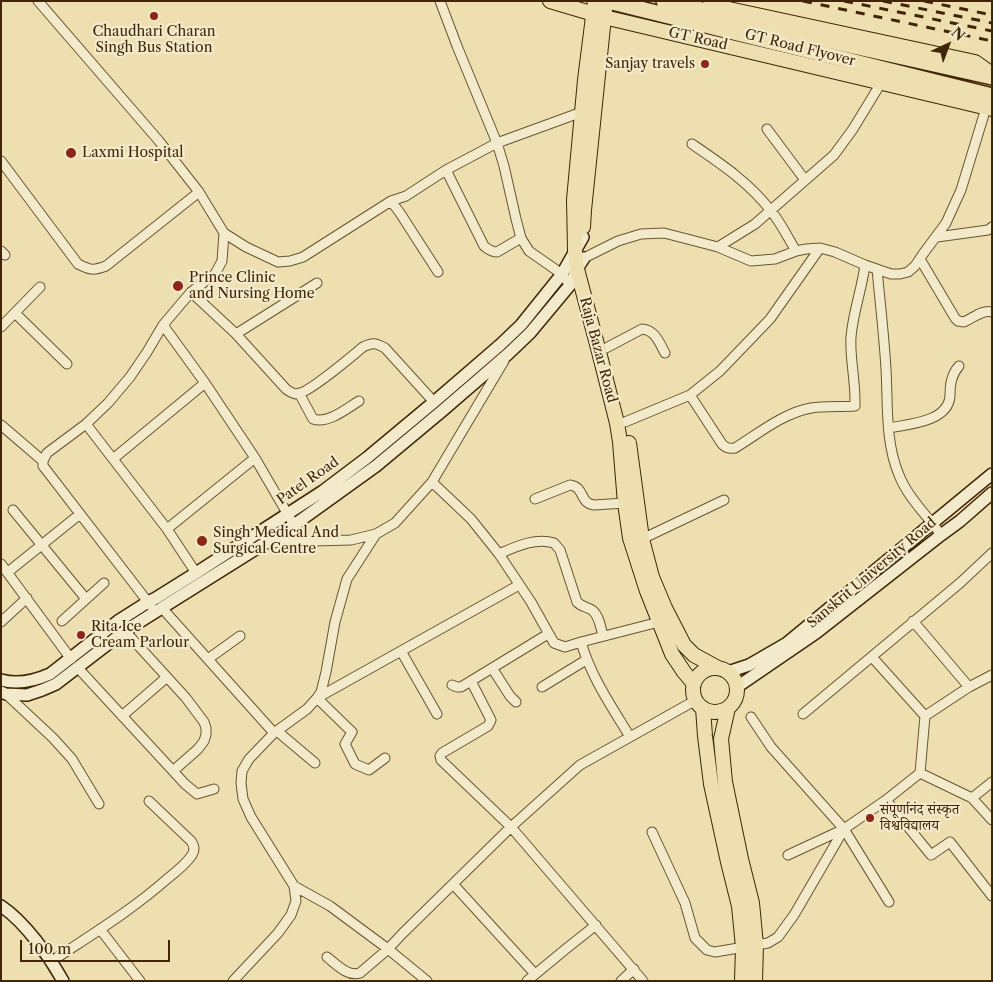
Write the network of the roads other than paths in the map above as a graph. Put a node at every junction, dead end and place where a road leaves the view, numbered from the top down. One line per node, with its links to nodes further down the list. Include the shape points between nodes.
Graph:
1 (38, 1): 18 (street)
2 (440, 1): 13 (street)
3 (550, 1): 7 (main road, GT Road)
4 (607, 1): 7 (main road, Raja Bazar Road); 10 (highway, GT Road Flyover)
5 (664, 1): 8 (highway, GT Road Flyover, via 976,74)
6 (694, 1): 8 (main road, via 975,62)
7 (597, 10): 9 (main road, GT Road); 11 (main road, Raja Bazar Road); 28 (main road, Raja Bazar Road)
8 (992, 75)
9 (881, 83): 10 (main road, GT Road); 17 (street, via 843,144)
10 (990, 104): 23 (street, via 961,190)
11 (582, 112): 13 (street); 28 (main road, Raja Bazar Road, via 574,200)
12 (767, 129): 17 (street)
13 (497, 143): 16 (street); 24 (street)
14 (692, 144): 20 (street, via 730,170)
15 (1, 162): 18 (street, via 78,264 88,269 106,266)
16 (446, 170): 19 (street); 24 (street, via 484,246 497,252)
17 (805, 180): 20 (street)
18 (199, 192): 22 (street)
19 (391, 202): 22 (street, via 303,257 290,261 278,262); 32 (street)
20 (771, 211): 25 (street); 27 (street)
21 (992, 227): 23 (street)
22 (224, 233): 37 (street, via 222,261 215,274)
23 (937, 237): 29 (street)
24 (522, 238): 33 (street, via 529,251)
25 (718, 247): 27 (street, via 751,261 775,259); 28 (street, via 664,233 641,234)
26 (820, 248): 27 (street); 30 (street); 50 (street, via 770,319 720,371)
27 (796, 251)
28 (579, 259): 33 (street, Patel Road); 35 (street, Patel Road); 43 (main road, Raja Bazar Road); 65 (main road, Raja Bazar Road, via 617,423)
29 (920, 259): 31 (street, via 908,272 900,274); 38 (street, via 958,321 964,322 986,311)
30 (865, 265): 31 (street); 50 (street, via 851,338 855,406 801,411 731,449 722,444)
31 (877, 269): 55 (street)
32 (438, 272)
33 (562, 274): 35 (street); 52 (street, Patel Road, via 521,325)
34 (317, 283): 42 (street)
35 (570, 284): 45 (street, Patel Road, via 530,333)
36 (40, 287): 39 (street)
37 (190, 292): 40 (street); 42 (street)
38 (992, 312)
39 (15, 313): 41 (street); 46 (street)
40 (162, 325): 48 (street); 54 (street, via 130,377)
41 (1, 327)
42 (236, 334): 49 (street, via 286,389)
43 (606, 348): 44 (street, via 642,329 655,335); 53 (main road, Raja Bazar Road)
44 (665, 353)
45 (508, 354): 61 (street); 70 (street, Patel Road, via 376,466)
46 (68, 364)
47 (958, 366): 55 (street, via 952,375 949,404 944,411 926,420)
48 (205, 383): 57 (street); 58 (street)
49 (299, 393): 51 (street, via 313,419 319,421); 52 (street, via 363,347 378,343)
50 (690, 395): 53 (street)
51 (359, 401)
52 (434, 402): 68 (street, Patel Road, via 368,457)
53 (625, 422): 74 (main road, Raja Bazar Road)
54 (86, 424): 58 (street); 59 (street, via 47,454)
55 (889, 428): 69 (street, via 899,476 917,506)
56 (3, 431): 59 (street)
57 (255, 458): 68 (street); 71 (street)
58 (112, 459): 71 (street)
59 (43, 461): 67 (street, via 46,471)
60 (992, 474): 69 (street, Sanskrit University Road)
61 (432, 482): 72 (street, via 395,523); 78 (street, via 471,519)
62 (992, 493): 73 (street, Sanskrit University Road)
63 (535, 499): 65 (street, via 574,485 589,505)
64 (724, 500): 74 (street)
65 (625, 503): 91 (main road, Raja Bazar Road, via 630,538)
66 (14, 510): 76 (street)
67 (80, 514): 76 (street); 86 (street)
68 (287, 514): 70 (street); 81 (street, Patel Road)
69 (933, 523): 73 (street); 102 (street, Sanskrit University Road, via 788,643)
70 (294, 525): 75 (street, Patel Road)
71 (167, 529): 81 (street)
72 (376, 534): 75 (street, via 351,540); 117 (street, via 347,579)
73 (941, 534): 106 (street, Sanskrit University Road, via 816,633)
74 (642, 539): 105 (main road, Raja Bazar Road, via 652,577 684,645 694,655)
75 (264, 544): 87 (street, Patel Road)
76 (42, 545): 80 (street); 85 (street)
77 (992, 553): 89 (street)
78 (499, 554): 83 (street); 95 (street, via 528,543 554,543 560,550 578,602 596,614)
79 (1, 564): 80 (street)
80 (8, 572): 84 (street)
81 (196, 573): 86 (street, Patel Road)
82 (104, 583): 85 (street)
83 (519, 585): 93 (street); 97 (street)
84 (27, 598): 90 (street); 99 (street)
85 (86, 599): 88 (street)
86 (148, 602): 87 (street); 99 (street, Patel Road, via 118,621)
87 (159, 610): 92 (street, Patel Road); 100 (street)
88 (62, 620)
89 (913, 621): 98 (street); 114 (street)
90 (1, 622)
91 (659, 622): 95 (street); 111 (main road, Raja Bazar Road, via 672,654)
92 (125, 631): 103 (street, Patel Road); 108 (street)
93 (548, 634): 96 (street, via 554,643 564,647); 104 (street)
94 (240, 636): 100 (street)
95 (603, 636): 96 (street)
96 (581, 642): 101 (street)
97 (401, 651): 117 (street); 121 (street)
98 (872, 657): 122 (street); 124 (street)
99 (71, 659): 109 (street, Patel Road, via 38,679 25,682)
100 (208, 659): 126 (street)
101 (586, 660): 113 (street); 127 (street)
102 (750, 664): 105 (street, Sanskrit University Road); 106 (street)
103 (78, 668): 116 (street, Patel Road, via 42,690 26,695); 123 (street)
104 (492, 668): 110 (street); 118 (street)
105 (723, 670): 111 (main road, via 710,668 703,671); 115 (main road, via 736,681)
106 (757, 675): 115 (street, Sanskrit University Road)
107 (992, 675): 114 (street)
108 (167, 677): 123 (street); 132 (street, via 206,728 204,741 198,749)
109 (1, 680)
110 (471, 681): 112 (street, via 461,687); 141 (street, via 492,720 488,726 440,756)
111 (694, 684): 119 (main road)
112 (452, 685)
113 (542, 687)
114 (969, 687): 124 (street)
115 (737, 688): 120 (main road, via 736,699)
116 (4, 693): 139 (street, via 72,759)
117 (317, 698): 126 (street); 128 (street, via 352,732 345,744 355,764 369,770)
118 (516, 702)
119 (699, 704): 120 (main road, via 715,712); 127 (street); 131 (main road)
120 (728, 708): 130 (main road, via 721,739)
121 (436, 714)
122 (803, 714)
123 (122, 716): 132 (street)
124 (925, 716): 133 (street)
125 (751, 717): 142 (street, via 771,747)
126 (276, 732): 129 (street); 146 (street, via 249,759 242,771 241,783 243,799 251,817)
127 (630, 737): 141 (street, via 580,765)
128 (385, 758)
129 (314, 763)
130 (723, 764): 131 (main road); 152 (main road, via 752,904)
131 (709, 766): 152 (main road, via 728,862)
132 (173, 771): 135 (street, via 197,794)
133 (920, 773): 136 (street); 137 (street)
134 (992, 782): 136 (street)
135 (214, 789)
136 (972, 798): 140 (street)
137 (886, 800): 142 (street); 147 (street, via 931,855 950,842)
138 (149, 801): 151 (street, via 187,837 193,845 192,856 132,908)
139 (99, 804)
140 (992, 820)
141 (511, 827): 145 (street); 150 (street)
142 (844, 829): 144 (street); 148 (street); 152 (street, via 787,926 768,943)
143 (652, 832): 152 (street, via 685,902 696,938 707,950 714,952)
144 (788, 855)
145 (453, 884): 153 (street); 157 (street)
146 (294, 886): 153 (street, via 330,906); 161 (street, via 296,901 291,915)
147 (992, 896)
148 (889, 902)
149 (3, 905): 155 (street)
150 (596, 925): 156 (street); 157 (street)
151 (100, 929): 155 (street); 160 (street)
152 (750, 946): 158 (main road)
153 (388, 949): 154 (street, via 355,974); 162 (street)
154 (327, 957)
155 (52, 961): 159 (street)
156 (634, 970): 163 (street); 164 (street)
157 (531, 978)
158 (747, 980)
159 (63, 981)
160 (140, 981)
161 (233, 981)
162 (427, 981)
163 (621, 981)
164 (643, 981)

